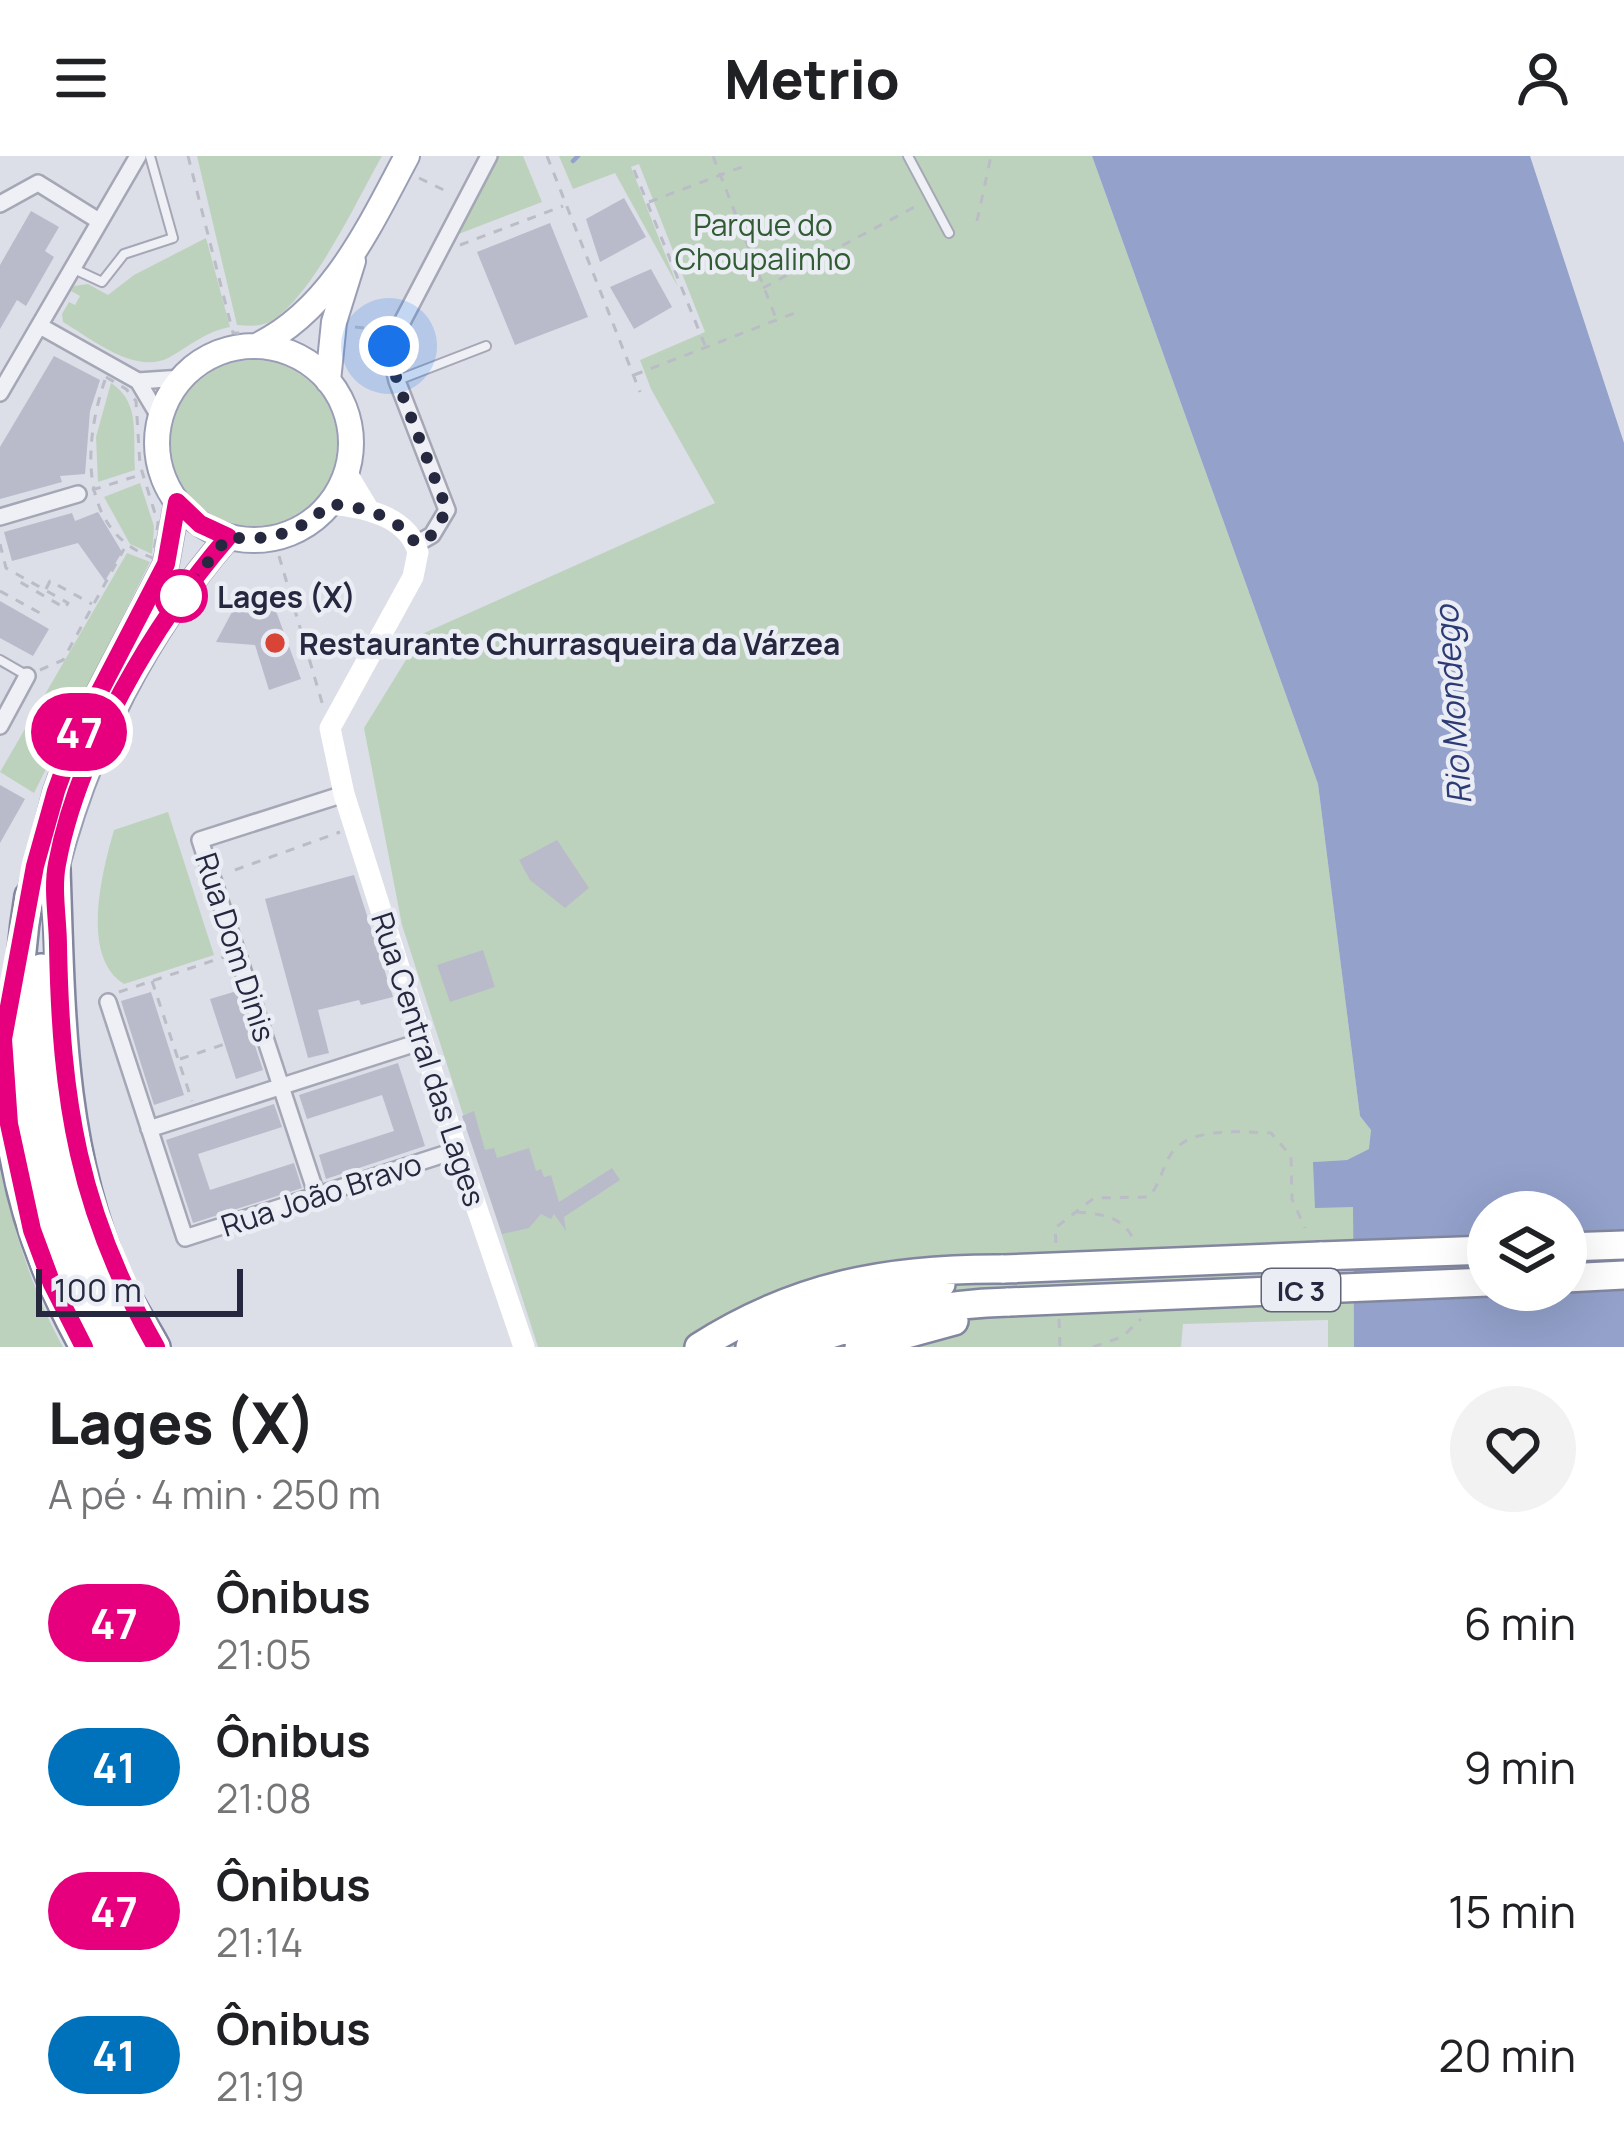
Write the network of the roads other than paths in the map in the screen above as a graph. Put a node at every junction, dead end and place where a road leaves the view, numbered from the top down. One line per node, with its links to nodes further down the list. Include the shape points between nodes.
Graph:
1 (138, 156): 7 (street)
2 (150, 156): 10 (lane, via 173,238 124,254 101,282)
3 (489, 156): 17 (street, via 395,331 389,360)
4 (908, 156): 8 (lane)
5 (413, 167): 9 (main road)
6 (0, 204): 7 (street, via 38,183)
7 (99, 221): 10 (street)
8 (950, 232)
9 (356, 249): 12 (main road, via 287,330); 16 (main road, via 334,322)
10 (73, 268): 11 (street)
11 (40, 326): 15 (street); 18 (street)
12 (256, 346): 14 (main road, via 208,358); 16 (main road, via 296,356)
13 (486, 346): 17 (lane)
14 (182, 378): 15 (street); 19 (main road)
15 (138, 381): 19 (street)
16 (328, 381): 20 (main road, via 346,415)
17 (397, 381): 27 (street, via 447,510)
18 (0, 393)
19 (160, 418): 22 (main road, via 157,452)
20 (346, 472): 23 (main road); 24 (main road)
21 (85, 492): 25 (street)
22 (177, 502): 26 (main road); 33 (main road, via 166,564 75,739)
23 (329, 504): 24 (main road); 26 (main road, via 277,537)
24 (367, 507): 27 (main road)
25 (0, 517)
26 (228, 537): 32 (main road, via 166,618 113,712)
27 (416, 544): 31 (main road, Rua Central das Lages, via 413,578 330,728)
28 (0, 660): 29 (lane)
29 (27, 676): 30 (street)
30 (0, 726)
31 (344, 794): 37 (street, Rua Dom Dinis, via 200,840); 39 (main road, Rua Central das Lages)
32 (56, 869): 51 (highway, via 40,972 49,1114 72,1216); 52 (highway, via 61,1037 77,1154 117,1277)
33 (29, 896): 34 (highway)
34 (20, 957): 49 (highway, via 3,1039 9,1124 32,1230); 50 (highway, via 18,1039 36,1164 71,1276)
35 (107, 1002): 38 (street)
36 (407, 1046): 37 (street)
37 (281, 1087): 38 (street); 40 (street, Rua Dom Dinis)
38 (149, 1129): 40 (street, Rua João Bravo, via 185,1238)
39 (457, 1150): 40 (street, Rua João Bravo); 53 (main road, Rua Central das Lages)
40 (317, 1196)
41 (1624, 1245): 42 (highway)
42 (1587, 1246)
43 (1467, 1251): 44 (highway, IC 3, bridge)
44 (1004, 1269): 54 (highway, IC 3, via 848,1280 748,1318); 55 (highway, IC 3, via 828,1312)
45 (1624, 1276): 46 (highway)
46 (1587, 1277)
47 (1467, 1283): 48 (highway, IC 3, bridge)
48 (1009, 1302): 56 (highway, IC 3, via 916,1310); 57 (highway, IC 3)
49 (84, 1347)
50 (107, 1347)
51 (130, 1347)
52 (156, 1347)
53 (524, 1347)
54 (699, 1347)
55 (750, 1347)
56 (795, 1347)
57 (860, 1347)

